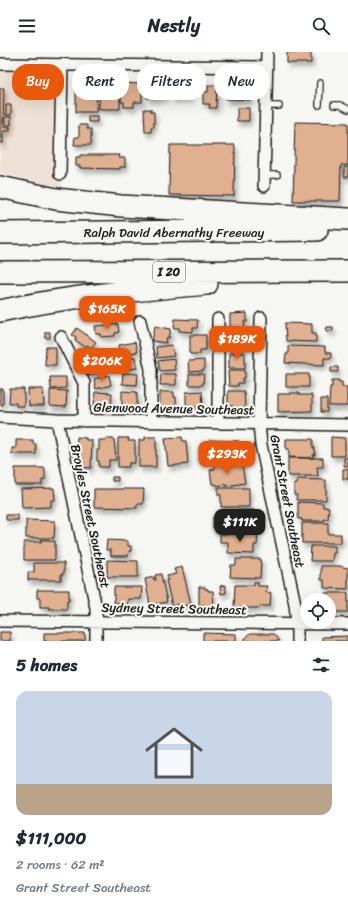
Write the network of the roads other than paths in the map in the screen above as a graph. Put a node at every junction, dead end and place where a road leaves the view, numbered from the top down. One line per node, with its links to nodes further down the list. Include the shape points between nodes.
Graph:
1 (267, 52): 5 (street)
2 (0, 64): 3 (street)
3 (12, 64)
4 (64, 64): 6 (street)
5 (267, 64)
6 (214, 66)
7 (320, 83): 10 (lane)
8 (61, 100): 15 (street)
9 (266, 100): 12 (street)
10 (319, 105)
11 (334, 105): 14 (lane)
12 (266, 106): 13 (lane); 17 (street)
13 (279, 106)
14 (348, 109)
15 (60, 174)
16 (277, 175): 17 (lane)
17 (264, 181)
18 (0, 187): 19 (highway, via 56,199 120,206)
19 (348, 220)
20 (0, 228): 22 (highway)
21 (348, 230): 22 (highway, Ralph David Abernathy Freeway)
22 (103, 232): 23 (highway, Ralph David Abernathy Freeway)
23 (0, 233)
24 (343, 271): 25 (highway, I 20); 26 (highway, via 102,294)
25 (0, 272)
26 (0, 311)
27 (261, 318): 36 (street, Grant Street Southeast)
28 (218, 319): 35 (street)
29 (140, 321): 34 (street, via 151,369)
30 (61, 337): 33 (street, via 84,383)
31 (0, 418): 32 (street, Glenwood Avenue Southeast)
32 (56, 420): 33 (street, Glenwood Avenue Southeast); 39 (street, Broyles Street Southeast)
33 (84, 421): 34 (street, Glenwood Avenue Southeast)
34 (151, 422): 35 (street, Glenwood Avenue Southeast)
35 (218, 423): 36 (street, Glenwood Avenue Southeast)
36 (259, 423): 37 (street, Glenwood Avenue Southeast); 40 (street, Grant Street Southeast)
37 (348, 425)
38 (0, 621): 39 (street, Sydney Street Southeast)
39 (97, 622): 40 (street, Sydney Street Southeast); 42 (street, Broyles Street Southeast)
40 (297, 624): 41 (street, Sydney Street Southeast); 43 (street, Grant Street Southeast)
41 (348, 624)
42 (96, 641)
43 (297, 641)

